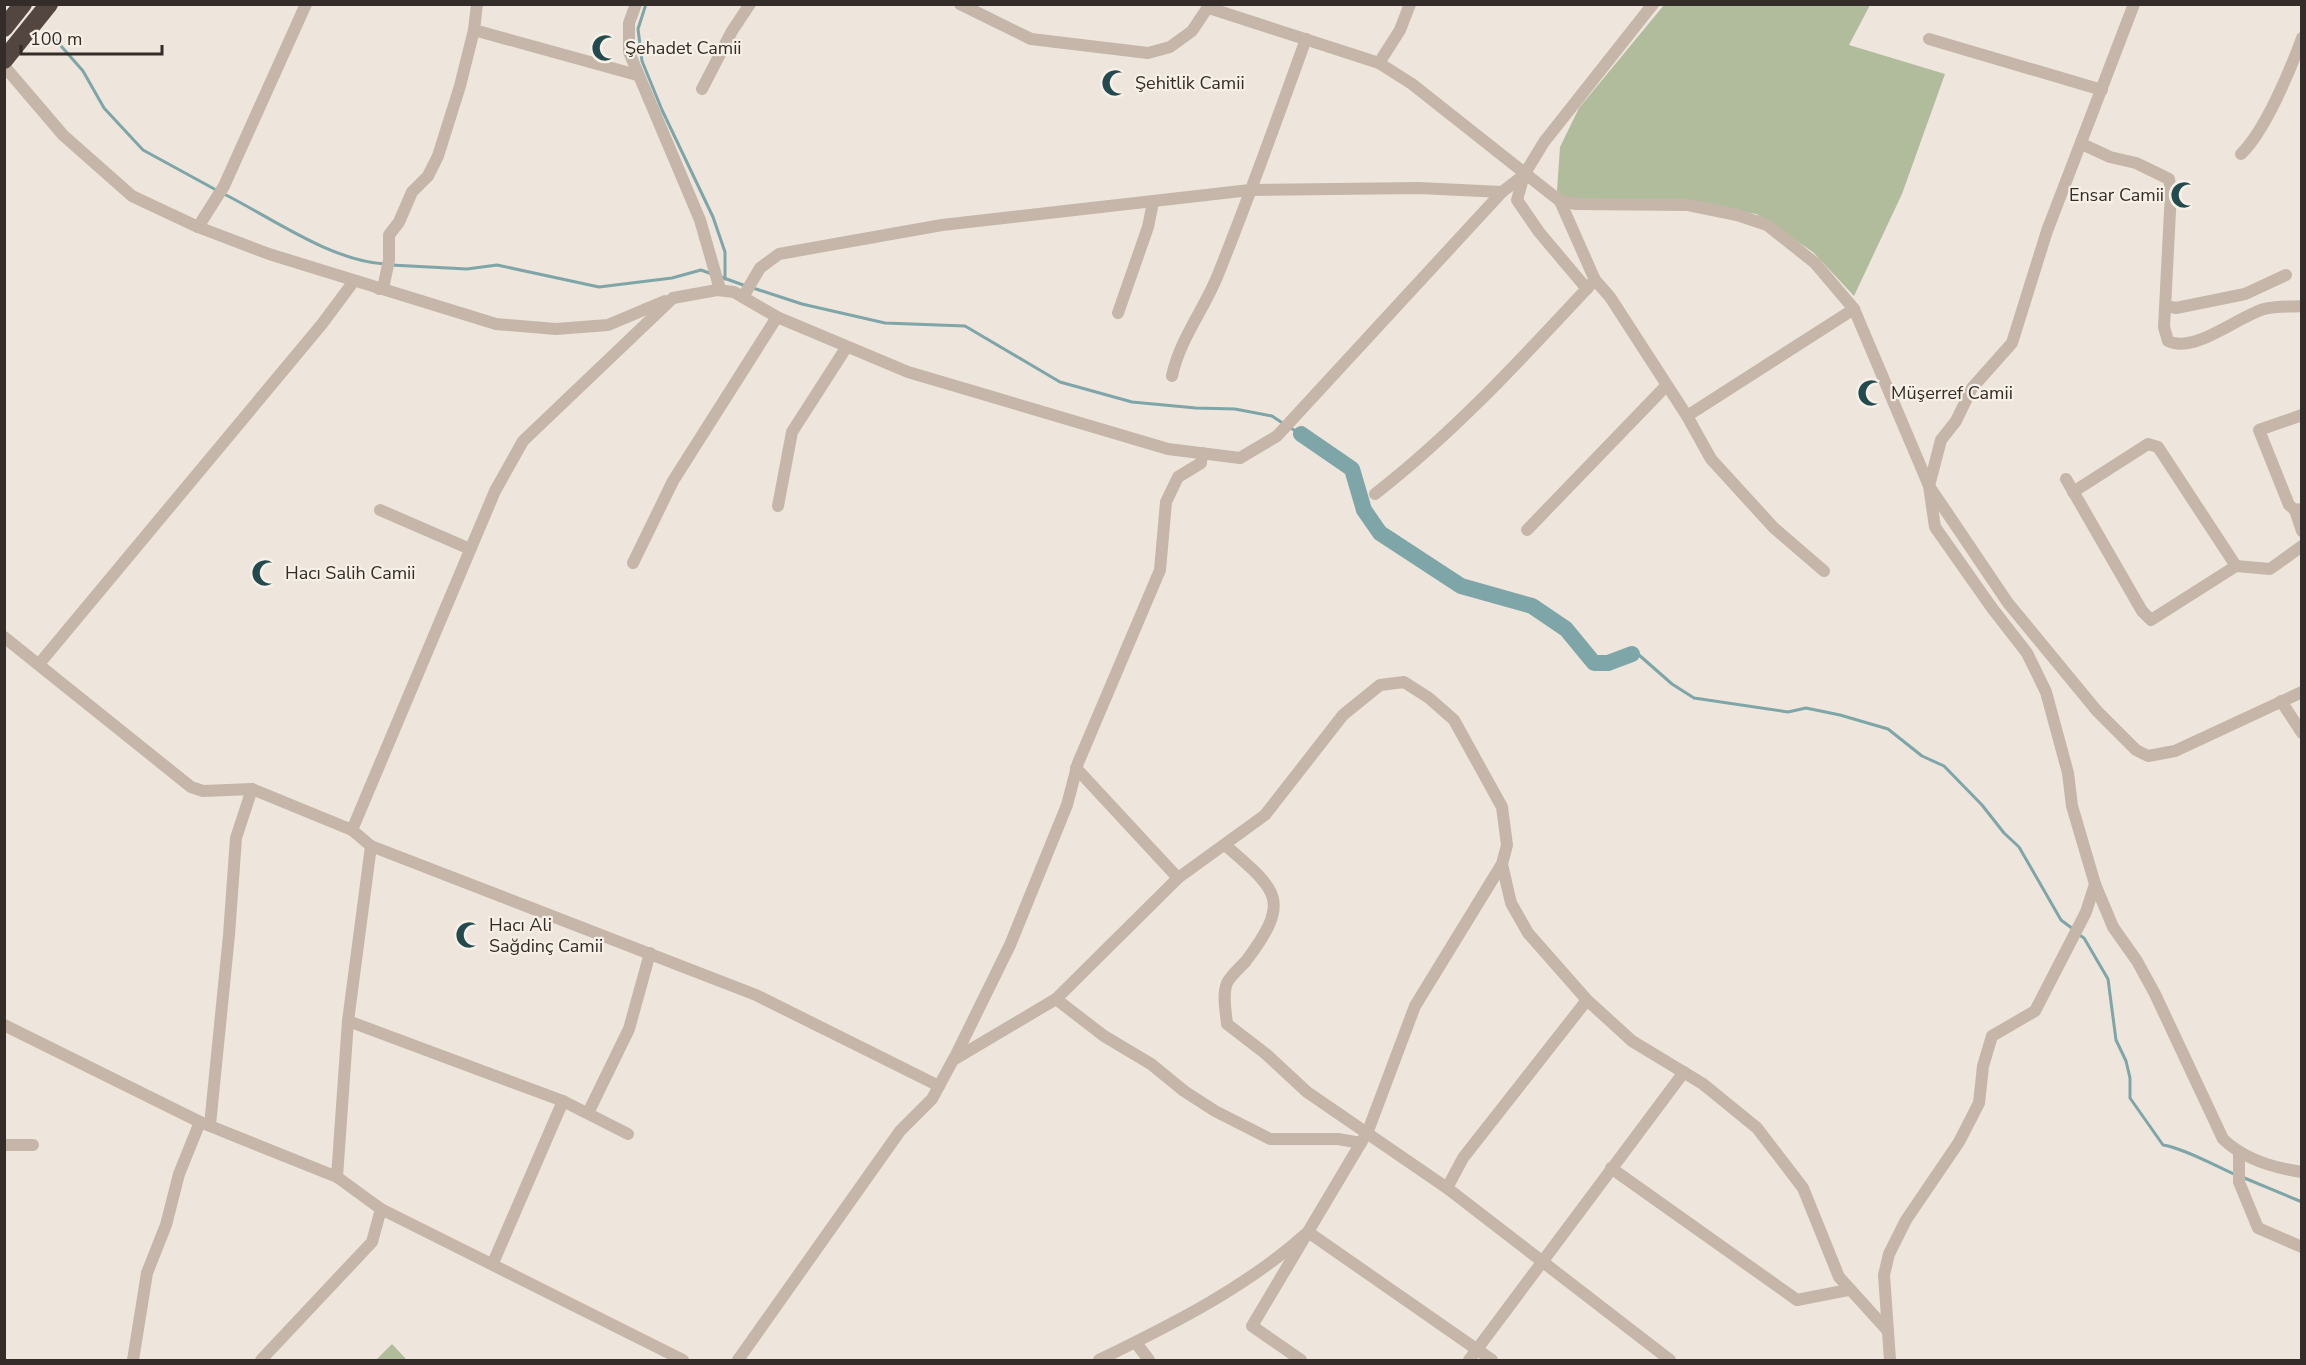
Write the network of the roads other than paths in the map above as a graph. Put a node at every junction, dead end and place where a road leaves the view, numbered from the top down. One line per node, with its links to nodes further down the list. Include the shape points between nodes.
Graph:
1 (49, 4): 15 (highway)
2 (306, 4): 28 (street, via 224,186)
3 (477, 4): 11 (street)
4 (636, 4): 18 (street, via 629,23 629,52)
5 (750, 4): 19 (street)
6 (960, 4): 10 (street, via 1031,39 1148,53 1170,47 1192,31)
7 (1410, 4): 16 (street, via 1400,30)
8 (1653, 4): 23 (street, via 1544,142)
9 (2134, 4): 20 (street)
10 (1209, 7): 13 (street)
11 (474, 30): 18 (street); 33 (street, via 438,156 428,176 412,192 389,235 389,260)
12 (2301, 38): 22 (street, via 2254,142)
13 (1306, 39): 16 (street); 24 (street)
14 (1929, 39): 20 (street)
15 (4, 60)
16 (1379, 63): 23 (street, via 1412,84)
17 (4, 66): 28 (street, via 63,135 132,196)
18 (637, 75): 32 (street, via 700,220)
19 (702, 88)
20 (2102, 90): 21 (street)
21 (2082, 144): 36 (street, via 2169,179); 48 (street, via 2047,231 2012,343 1972,388 1956,421 1941,440)
22 (2241, 154)
23 (1524, 175): 25 (street); 26 (street); 31 (street, via 1517,200 1539,232)
24 (1250, 190): 25 (street, via 1419,188); 27 (street); 42 (street, via 1208,300 1189,328)
25 (1502, 192): 46 (street, via 1277,436 1240,458)
26 (1560, 201): 31 (street); 38 (street, via 1688,205 1767,225 1815,263)
27 (1153, 202): 34 (street, via 942,225 779,254 760,268); 39 (street)
28 (198, 227): 30 (street)
29 (2286, 275): 36 (street, via 2245,294 2176,308)
30 (354, 281): 33 (street); 62 (street)
31 (1591, 285): 43 (street, via 1610,297); 50 (street, via 1484,397 1410,467)
32 (718, 288): 34 (street); 35 (street)
33 (379, 289): 35 (street, via 496,324 556,329 608,325)
34 (741, 293): 40 (street)
35 (673, 298): 57 (street, via 523,441 495,491)
36 (2166, 306): 37 (street, via 2165,336 2172,343 2186,344 2266,308)
37 (2301, 306)
38 (1854, 309): 45 (street); 48 (street)
39 (1118, 313)
40 (777, 317): 41 (street); 58 (street, via 673,481)
41 (846, 348): 46 (street, via 908,372 1168,449); 51 (street, via 792,432)
42 (1172, 376)
43 (1666, 386): 45 (street); 54 (street)
44 (2301, 415): 53 (street, via 2259,430 2289,506)
45 (1687, 416): 60 (street, via 1711,459 1774,528)
46 (1202, 453): 66 (street, via 1201,463 1178,477 1166,502 1160,570)
47 (2066, 479): 49 (street)
48 (1929, 486): 64 (street, via 2008,603 2097,711 2136,750 2148,756 2175,751); 73 (street, via 1935,527 2027,653 2046,692 2068,773 2072,806)
49 (2073, 492): 59 (street, via 2148,444 2158,447); 59 (street, via 2142,611 2151,620)
50 (1375, 494)
51 (778, 506)
52 (380, 510): 57 (street)
53 (2298, 510): 55 (street)
54 (1527, 530)
55 (2301, 531)
56 (2301, 546): 59 (street, via 2270,569)
57 (470, 549): 68 (street)
58 (633, 563)
59 (2236, 566)
60 (1824, 571)
61 (4, 637): 62 (street)
62 (39, 664): 67 (street, via 191,787 203,791)
63 (2301, 692): 64 (street)
64 (2281, 701): 65 (street)
65 (2301, 733)
66 (1076, 768): 72 (street); 79 (street, via 1067,805 1010,945)
67 (252, 789): 68 (street); 84 (street, via 236,838 230,935)
68 (352, 830): 70 (street)
69 (1225, 845): 71 (street, via 1265,815 1343,714 1380,685 1404,682 1454,720 1502,807 1507,845); 72 (street); 85 (street, via 1262,878 1275,903 1274,917 1227,982 1227,1024 1307,1092)
70 (371, 846): 74 (street); 77 (street)
71 (1502, 864): 76 (street, via 1511,903 1528,933); 85 (street, via 1415,1006)
72 (1178, 878): 75 (street)
73 (2096, 884): 90 (street, via 2113,927 2155,994 2223,1139); 101 (street, via 2086,912 2035,1011 1992,1036 1983,1066 1979,1103 1889,1254 1884,1275)
74 (650, 953): 81 (street, via 756,994); 83 (street, via 629,1029)
75 (1056, 999): 79 (street); 87 (street, via 1184,1091 1270,1139)
76 (1587, 1000): 80 (street, via 1632,1041); 94 (street, via 1463,1158)
77 (348, 1021): 82 (street); 93 (street)
78 (4, 1025): 84 (street)
79 (953, 1060): 81 (street)
80 (1684, 1072): 91 (street); 100 (street, via 1757,1128 1803,1188)
81 (939, 1086): 107 (street, via 861,1184)
82 (563, 1101): 83 (street); 99 (street)
83 (588, 1113): 86 (street)
84 (205, 1123): 93 (street); 104 (street, via 179,1174 166,1225 147,1273)
85 (1368, 1131): 87 (street); 94 (street)
86 (628, 1134)
87 (1361, 1143): 96 (street)
88 (4, 1145): 89 (street)
89 (33, 1145)
90 (2239, 1154): 92 (street); 97 (street, via 2239,1182 2258,1228)
91 (1611, 1168): 98 (street); 100 (street, via 1797,1300)
92 (2301, 1172)
93 (338, 1177): 95 (street)
94 (1447, 1188): 98 (street)
95 (381, 1209): 99 (street); 105 (street, via 372,1242)
96 (1308, 1232): 102 (street, via 1276,1261 1236,1287); 103 (street); 110 (street, via 1251,1326)
97 (2301, 1247)
98 (1544, 1262): 103 (street); 113 (street)
99 (493, 1263): 106 (street)
100 (1848, 1290): 101 (street)
101 (1888, 1330): 114 (street)
102 (1136, 1342): 108 (street); 109 (street)
103 (1478, 1349): 111 (street); 112 (street)
104 (133, 1360)
105 (261, 1360)
106 (683, 1360)
107 (738, 1360)
108 (1099, 1360)
109 (1149, 1360)
110 (1301, 1360)
111 (1469, 1360)
112 (1492, 1360)
113 (1670, 1360)
114 (1890, 1360)

